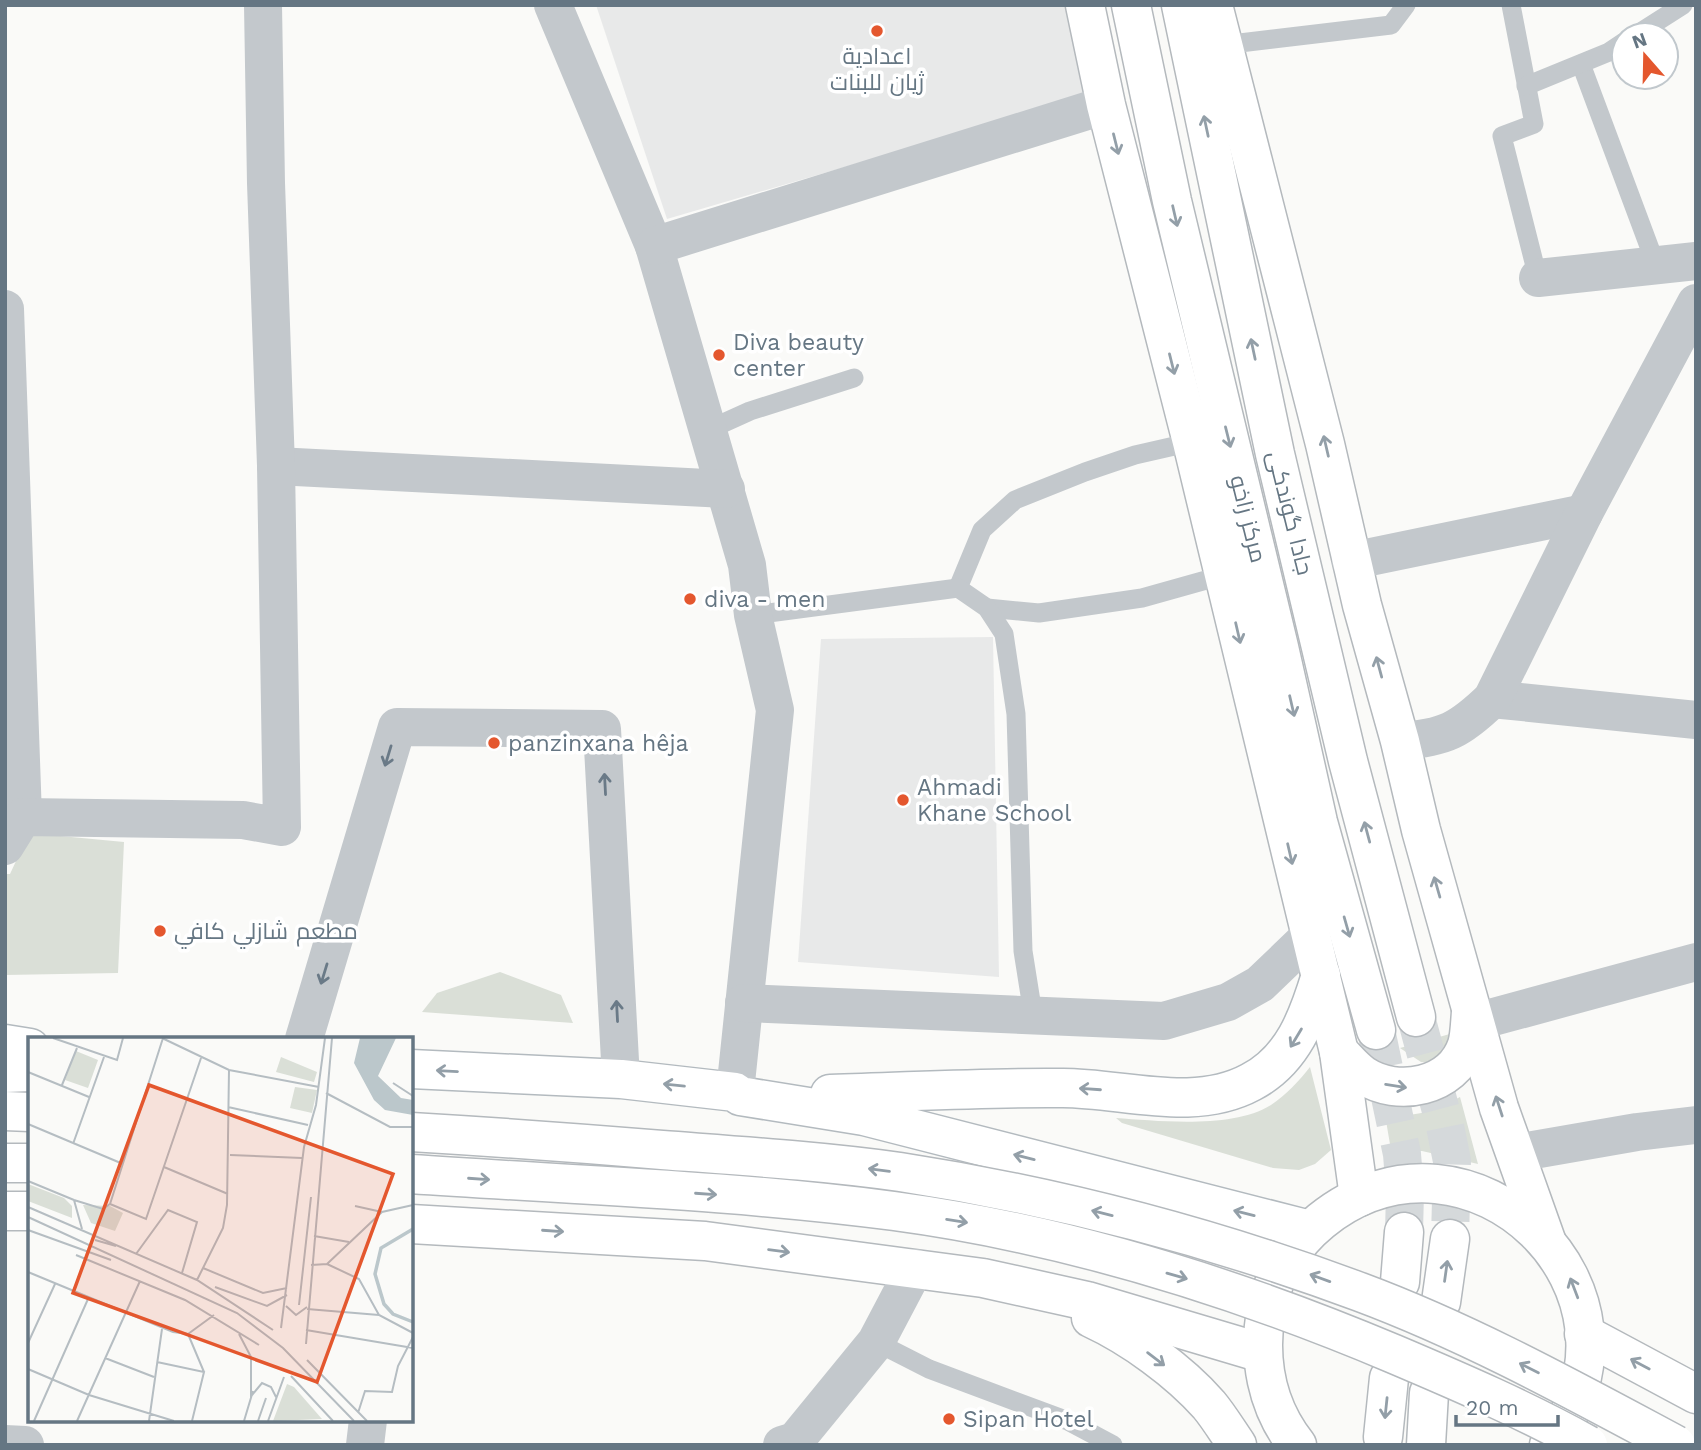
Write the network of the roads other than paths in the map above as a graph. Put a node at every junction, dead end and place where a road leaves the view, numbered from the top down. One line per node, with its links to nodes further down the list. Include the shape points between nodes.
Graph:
1 (263, 5): 25 (street)
2 (554, 5): 16 (street)
3 (1085, 5): 15 (main road)
4 (1131, 5): 45 (main road, مركز زاخو, one-way to 45, via 1184,254 1318,822)
5 (1181, 5): 44 (main road, جادا گوندکی, one-way to 5, via 1348,761 1275,454)
6 (1213, 5): 11 (main road)
7 (1406, 5): 11 (lane, via 1391,25)
8 (1511, 5): 14 (lane)
9 (1683, 5): 10 (lane)
10 (1658, 21)
11 (1223, 45): 29 (main road, one-way to 11)
12 (1610, 51): 13 (lane)
13 (1581, 64): 14 (lane); 18 (lane)
14 (1527, 86): 19 (lane, via 1534,124 1502,136)
15 (1106, 105): 16 (street); 24 (main road, one-way to 24)
16 (654, 246): 23 (street)
17 (1696, 261): 18 (street)
18 (1656, 265): 19 (street)
19 (1538, 278)
20 (1696, 303): 27 (street)
21 (5, 309): 28 (street)
22 (855, 378): 23 (lane, via 750,411)
23 (708, 430): 26 (street)
24 (1192, 442): 30 (main road); 31 (lane, via 1135,455 1015,500 982,530)
25 (276, 466): 26 (street); 37 (street, via 282,827 243,820)
26 (726, 489): 33 (street, via 747,565)
27 (1584, 513): 29 (street); 34 (street)
28 (9, 539): 37 (street)
29 (1351, 561): 36 (main road, one-way to 29)
30 (1224, 575): 32 (lane, via 1142,598 1039,613); 38 (main road, one-way to 38)
31 (958, 588): 32 (lane); 33 (lane)
32 (987, 608): 42 (lane, via 1004,634 1016,714 1023,951)
33 (753, 615): 41 (street, via 775,710)
34 (1492, 699): 35 (street); 36 (street, via 1448,734)
35 (1696, 720)
36 (1400, 741): 43 (main road, one-way to 36)
37 (14, 832)
38 (1310, 936): 40 (main road); 42 (street, via 1260,984 1228,1002 1164,1021)
39 (1696, 962): 43 (street)
40 (1321, 975): 49 (main road); 54 (main road, one-way to 54, via 1308,1017 1274,1068 1223,1093 1188,1097 1064,1088)
41 (744, 1003): 42 (street); 54 (street)
42 (1033, 1014)
43 (1473, 1016): 49 (main road, one-way to 43, via 1379,1083 1402,1089 1419,1086 1442,1077 1458,1060 1467,1045); 59 (main road, one-way to 43)
44 (1416, 1017)
45 (1376, 1030)
46 (305, 1037): 53 (street, one-way to 46, via 602,730 397,727)
47 (5, 1044): 48 (main road)
48 (28, 1048)
49 (1339, 1052): 63 (main road)
50 (413, 1069): 53 (main road, one-way to 50)
51 (28, 1072): 52 (main road)
52 (5, 1073)
53 (621, 1079): 54 (main road, one-way to 53)
54 (738, 1094): 67 (main road, one-way to 54, via 864,1116)
55 (5, 1111): 56 (main road)
56 (28, 1112)
57 (1696, 1125): 59 (street)
58 (413, 1132): 93 (main road, one-way to 58, bridge, via 1495,1350 1364,1293 1112,1215 900,1172 765,1157)
59 (1516, 1153): 70 (main road)
60 (5, 1163): 61 (main road)
61 (28, 1163)
62 (413, 1174): 92 (main road, one-way to 92, bridge, via 746,1196 893,1211 1079,1248 1303,1318 1467,1384)
63 (1359, 1197): 67 (main road); 70 (main road, via 1398,1185 1453,1187 1479,1193 1516,1212)
64 (5, 1211): 65 (main road)
65 (28, 1212)
66 (413, 1224): 71 (main road, one-way to 71, via 705,1241)
67 (1310, 1230): 77 (main road, via 1292,1251 1272,1288)
68 (1404, 1232): 72 (main road)
69 (1450, 1239): 74 (main road, one-way to 69)
70 (1546, 1240): 75 (main road, one-way to 70, via 1579,1301 1566,1268)
71 (915, 1268): 73 (main road); 76 (street)
72 (1400, 1282)
73 (1033, 1289): 77 (main road); 88 (main road, one-way to 88, via 1117,1330 1161,1362 1209,1405)
74 (1441, 1302)
75 (1584, 1335): 80 (main road, one-way to 75); 91 (main road, via 1577,1393)
76 (876, 1342): 84 (street); 87 (lane, via 929,1369 1068,1421)
77 (1262, 1353): 89 (main road, via 1271,1398)
78 (1389, 1378): 82 (main road, one-way to 82)
79 (1429, 1393): 90 (main road)
80 (1696, 1394)
81 (368, 1422): 86 (street)
82 (1383, 1437)
83 (5, 1444): 85 (street)
84 (791, 1444)
85 (24, 1445)
86 (365, 1445)
87 (1113, 1445)
88 (1237, 1445)
89 (1297, 1445)
90 (1426, 1445)
91 (1549, 1445)
92 (1588, 1445)
93 (1676, 1445)

